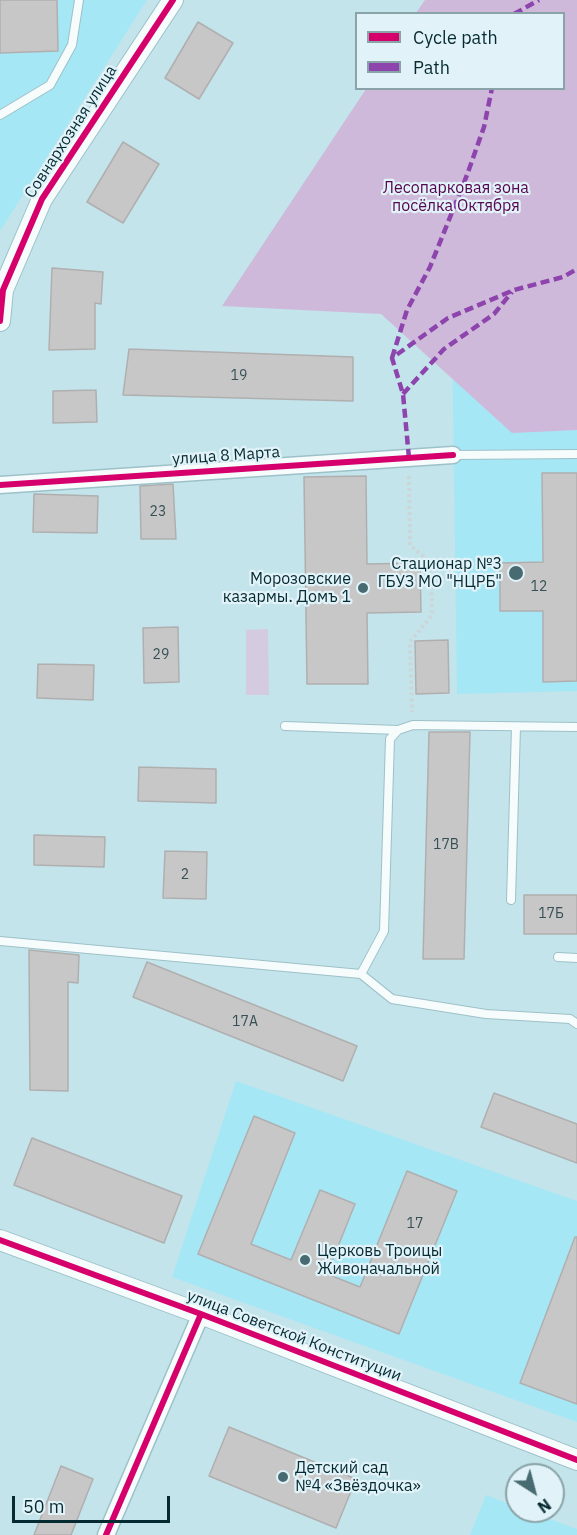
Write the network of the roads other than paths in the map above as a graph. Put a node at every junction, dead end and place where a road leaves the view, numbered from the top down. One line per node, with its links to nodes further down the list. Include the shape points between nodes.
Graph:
1 (79, 0): 3 (lane, via 72,45 50,84)
2 (173, 0): 4 (street, Совнархозная улица, via 42,199 3,290)
3 (0, 115)
4 (0, 321)
5 (453, 454): 6 (lane); 7 (street, улица 8 Марта)
6 (577, 454)
7 (0, 485)
8 (285, 726): 11 (lane)
9 (516, 727): 10 (lane); 11 (lane, via 413,725); 12 (lane)
10 (577, 727)
11 (398, 730): 16 (lane, via 390,739 384,931)
12 (511, 900)
13 (0, 941): 16 (lane)
14 (558, 957): 15 (lane)
15 (577, 958)
16 (361, 974): 17 (lane, via 392,999 486,1014 570,1019)
17 (577, 1024)
18 (0, 1240): 19 (street, улица Советской Конституции)
19 (201, 1314): 20 (street, улица Советской Конституции); 21 (street)
20 (577, 1460)
21 (106, 1535)

